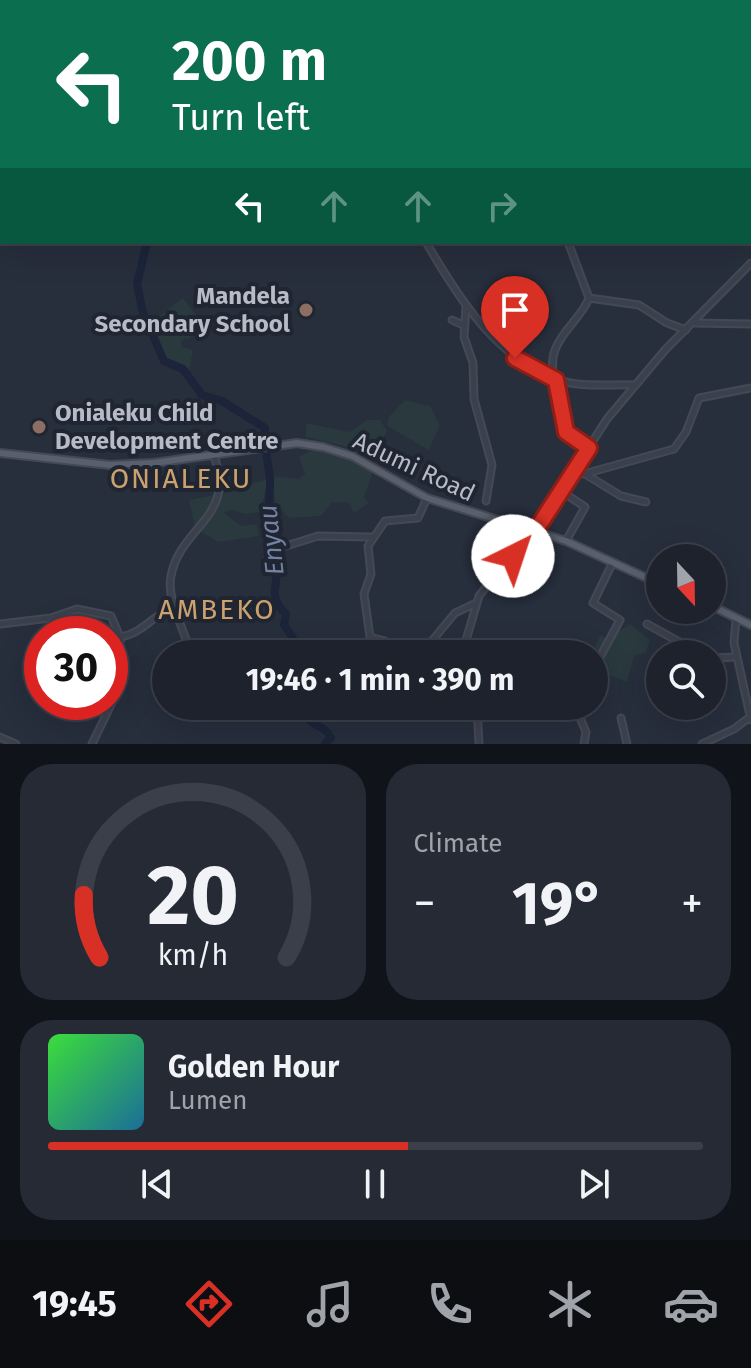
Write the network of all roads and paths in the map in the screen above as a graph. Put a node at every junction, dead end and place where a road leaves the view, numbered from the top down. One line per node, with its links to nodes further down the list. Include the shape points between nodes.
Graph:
1 (427, 244): 5 (street)
2 (569, 244): 4 (street)
3 (751, 263): 7 (street)
4 (589, 298): 10 (street, via 639,305); 11 (street, via 553,352)
5 (466, 305): 9 (street); 11 (street, via 515,358)
6 (452, 320): 9 (street)
7 (693, 323): 8 (street); 10 (street)
8 (751, 324)
9 (463, 325): 21 (street, via 473,363 475,404 492,465)
10 (686, 330): 12 (street)
11 (556, 380): 12 (street); 14 (street, via 566,432)
12 (636, 385): 14 (street)
13 (751, 388): 18 (street, via 699,398 682,441 665,454)
14 (589, 448): 17 (street)
15 (0, 453): 16 (main road, Adumi Road, via 110,465)
16 (213, 454): 20 (main road, Adumi Road, via 297,443 341,452); 30 (street, via 219,484 216,505 172,570)
17 (574, 472): 18 (street); 19 (street)
18 (584, 474): 22 (street, via 621,496)
19 (561, 491): 23 (street); 25 (street, via 585,507)
20 (427, 498): 23 (main road, Adumi Road); 24 (street, via 418,518 389,519)
21 (486, 501)
22 (646, 502)
23 (533, 530): 25 (main road, Adumi Road); 29 (street)
24 (371, 537): 26 (street, via 318,536); 41 (street, via 371,574 364,594 370,638)
25 (566, 541): 27 (main road, Adumi Road)
26 (286, 546)
27 (612, 564): 28 (main road, Adumi Road); 45 (street, via 593,603 620,620)
28 (646, 578)
29 (475, 604): 42 (street, via 455,613); 43 (street)
30 (176, 606): 39 (street, via 155,614 139,633); 40 (street)
31 (726, 614): 34 (main road)
32 (57, 616): 33 (street, via 80,609)
33 (111, 616)
34 (736, 619): 38 (main road); 47 (street)
35 (24, 621): 36 (street)
36 (0, 624)
37 (647, 624): 44 (street)
38 (751, 625)
39 (128, 635)
40 (187, 640)
41 (380, 640)
42 (433, 640)
43 (466, 640)
44 (681, 640)
45 (608, 642)
46 (726, 657): 47 (street)
47 (736, 657): 48 (street)
48 (743, 675): 49 (street); 50 (street)
49 (751, 682): 50 (street)
50 (744, 696): 52 (street)
51 (621, 718): 61 (street)
52 (750, 718): 62 (street)
53 (104, 720): 58 (street)
54 (478, 720): 59 (street)
55 (581, 720): 60 (street)
56 (0, 737): 57 (street)
57 (16, 744)
58 (92, 744)
59 (479, 744)
60 (584, 744)
61 (627, 744)
62 (702, 744)

